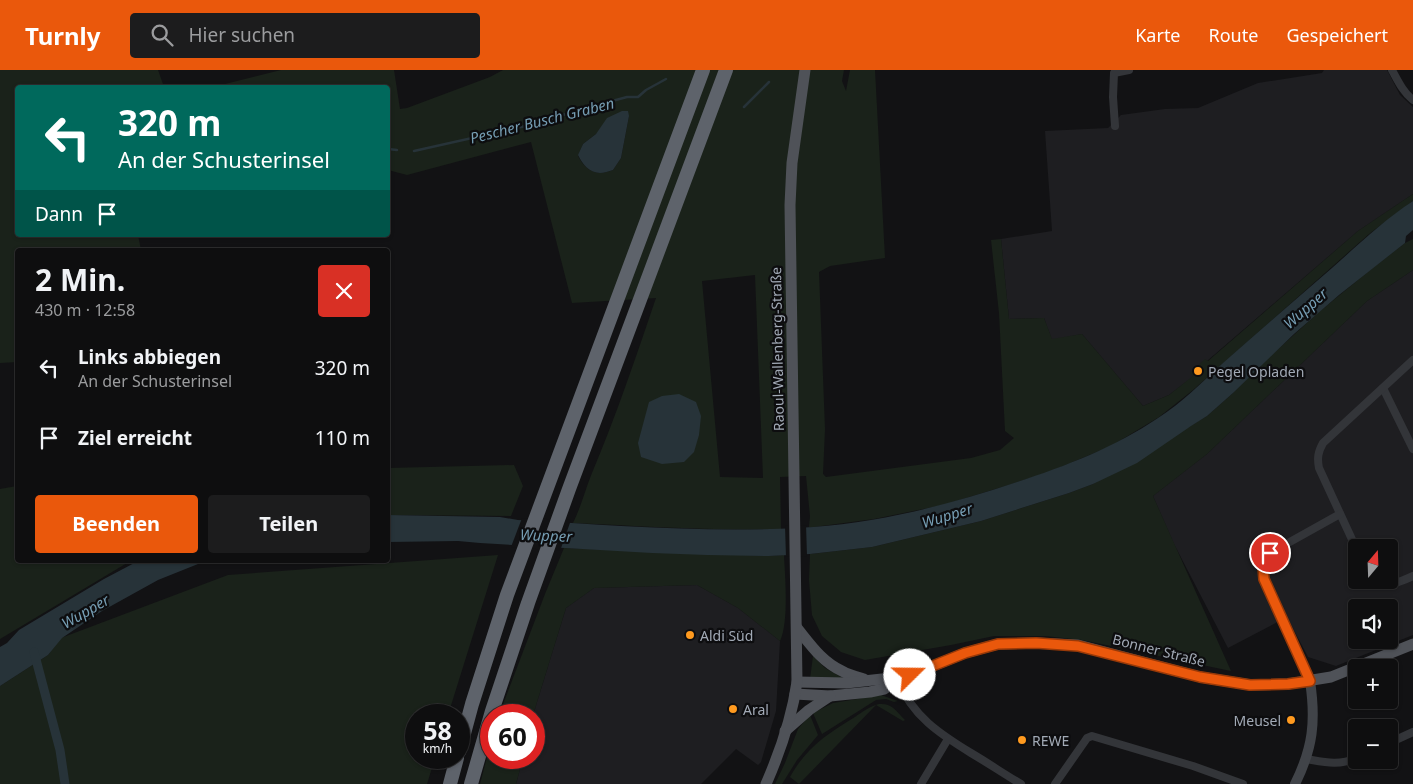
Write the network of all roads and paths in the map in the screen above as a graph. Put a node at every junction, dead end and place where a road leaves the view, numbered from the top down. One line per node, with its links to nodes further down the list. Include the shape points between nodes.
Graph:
1 (703, 70): 22 (highway, via 507,595)
2 (726, 70): 31 (highway, via 528,603)
3 (805, 70): 15 (main road, Raoul-Wallenberg-Straße, via 792,164 790,205)
4 (1129, 70): 7 (street, via 1114,73)
5 (1392, 70): 6 (street)
6 (1413, 100)
7 (1115, 126)
8 (1413, 360): 9 (street)
9 (1383, 388): 10 (street); 11 (street, via 1319,450 1319,468)
10 (1413, 450)
11 (1340, 514): 12 (street); 19 (street, via 1270,553 1263,567 1264,579)
12 (1352, 539)
13 (1413, 576): 14 (street)
14 (1398, 584)
15 (796, 628): 18 (main road, via 826,661); 20 (main road)
16 (1413, 644): 19 (main road, Bonner Straße, via 1332,676)
17 (898, 680): 18 (main road, Bonner Straße); 19 (main road, Bonner Straße, via 965,653 998,644 1036,643 1078,646 1200,677 1250,685); 21 (main road, Bonner Straße, via 884,689); 25 (street, via 924,720)
18 (868, 681): 20 (main road, Bonner Straße)
19 (1310, 681): 27 (street, via 1314,715)
20 (796, 688): 21 (main road, Bonner Straße); 23 (main road)
21 (830, 696): 23 (main road)
22 (470, 711)
23 (785, 731): 32 (main road)
24 (1413, 732): 26 (street)
25 (948, 739): 33 (street); 34 (street)
26 (1398, 739)
27 (1306, 759): 28 (street, via 1327,763); 37 (street)
28 (1348, 761)
29 (454, 769): 30 (highway)
30 (450, 784)
31 (471, 784)
32 (766, 784)
33 (921, 784)
34 (1021, 784)
35 (1055, 784): 36 (street, via 1087,738 1092,736)
36 (1243, 784)
37 (1295, 784)

